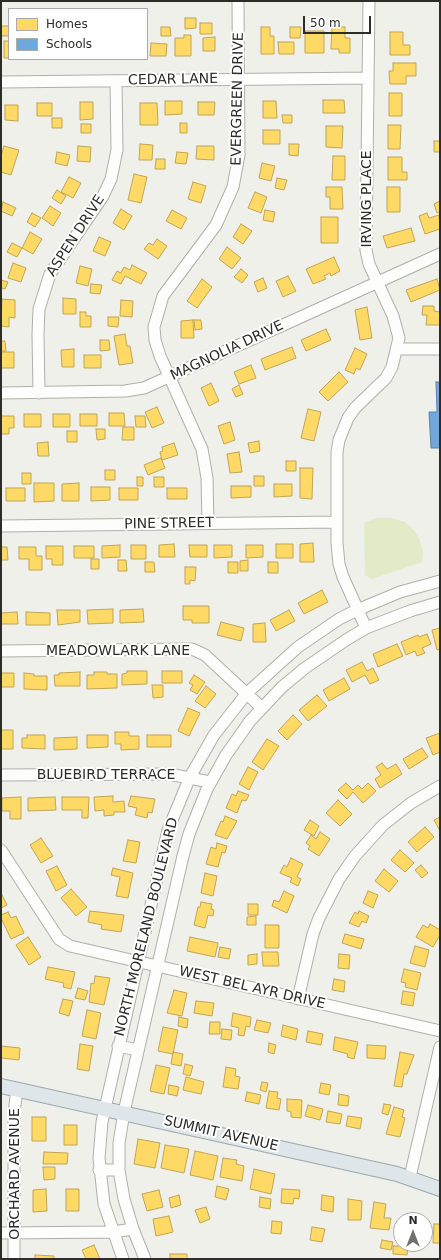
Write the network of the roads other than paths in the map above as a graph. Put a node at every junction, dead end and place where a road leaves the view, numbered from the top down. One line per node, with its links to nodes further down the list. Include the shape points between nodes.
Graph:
1 (238, 1): 4 (street, EVERGREEN DRIVE)
2 (369, 1): 3 (street, IRVING PLACE)
3 (368, 78): 4 (street, CEDAR LANE); 8 (street, IRVING PLACE, via 366,250)
4 (239, 79): 5 (street, CEDAR LANE); 11 (street, EVERGREEN DRIVE, via 239,155 233,187 216,225 163,296 155,319 157,346)
5 (116, 81): 6 (street, CEDAR LANE); 13 (street, ASPEN DRIVE, via 117,150 111,179 50,274 39,309)
6 (1, 82)
7 (440, 254): 8 (street, MAGNOLIA DRIVE)
8 (377, 282): 9 (street, IRVING PLACE, via 398,328); 11 (street, MAGNOLIA DRIVE)
9 (398, 349): 10 (street); 14 (street, IRVING PLACE, via 386,378 355,408 343,428 338,452)
10 (440, 349)
11 (170, 377): 13 (street, MAGNOLIA DRIVE, via 144,388 124,392); 15 (street, EVERGREEN DRIVE, via 202,449 207,478)
12 (1, 393): 13 (street, MAGNOLIA DRIVE)
13 (39, 393)
14 (337, 522): 15 (street, PINE STREET); 19 (street, IRVING PLACE, via 339,564)
15 (208, 524): 16 (street, PINE STREET)
16 (1, 526)
17 (440, 581): 19 (street, NORTH MORELAND BOULEVARD, via 400,592)
18 (440, 602): 20 (street, NORTH MORELAND BOULEVARD)
19 (357, 610): 20 (street, IRVING PLACE); 22 (street, NORTH MORELAND BOULEVARD, via 332,623 298,647)
20 (366, 628): 23 (street, NORTH MORELAND BOULEVARD, via 305,668)
21 (1, 651): 22 (street, MEADOWLARK LANE, via 192,650 205,655)
22 (246, 693): 23 (street, MEADOWLARK LANE); 25 (street, NORTH MORELAND BOULEVARD, via 214,735)
23 (262, 708): 26 (street, NORTH MORELAND BOULEVARD, via 230,749)
24 (1, 775): 25 (street, BLUEBIRD TERRACE, via 169,774)
25 (190, 777): 26 (street, BLUEBIRD TERRACE); 29 (street, NORTH MORELAND BOULEVARD, via 168,830)
26 (210, 782): 30 (street, NORTH MORELAND BOULEVARD, via 189,834)
27 (440, 786): 31 (street, via 411,803 383,826 355,856 339,879 313,934)
28 (1, 850): 29 (street, WEST BEL AYR DRIVE, via 45,919 64,943)
29 (137, 962): 30 (street, WEST BEL AYR DRIVE); 33 (street, NORTH MORELAND BOULEVARD)
30 (158, 966): 31 (street, WEST BEL AYR DRIVE); 35 (street, NORTH MORELAND BOULEVARD)
31 (298, 999): 32 (street, WEST BEL AYR DRIVE)
32 (440, 1031)
33 (118, 1046): 35 (street); 38 (street, NORTH MORELAND BOULEVARD)
34 (440, 1047): 42 (street)
35 (138, 1050): 39 (street, NORTH MORELAND BOULEVARD)
36 (1, 1086): 37 (main road, SUMMIT AVENUE)
37 (17, 1089): 38 (main road, SUMMIT AVENUE); 47 (street, ORCHARD AVENUE, via 14,1113)
38 (104, 1108): 39 (main road, SUMMIT AVENUE); 40 (street, NORTH MORELAND BOULEVARD, via 99,1140)
39 (124, 1112): 41 (street, NORTH MORELAND BOULEVARD, via 119,1143); 42 (main road, SUMMIT AVENUE)
40 (99, 1170): 41 (street); 45 (street, NORTH MORELAND BOULEVARD, via 104,1204)
41 (119, 1170): 44 (street, NORTH MORELAND BOULEVARD)
42 (410, 1177): 43 (main road, SUMMIT AVENUE)
43 (440, 1189)
44 (133, 1229): 45 (street); 50 (street, NORTH MORELAND BOULEVARD)
45 (112, 1232): 47 (street); 49 (street, NORTH MORELAND BOULEVARD)
46 (1, 1233): 47 (street)
47 (14, 1233): 48 (street, ORCHARD AVENUE)
48 (14, 1259)
49 (124, 1259)
50 (145, 1259)

